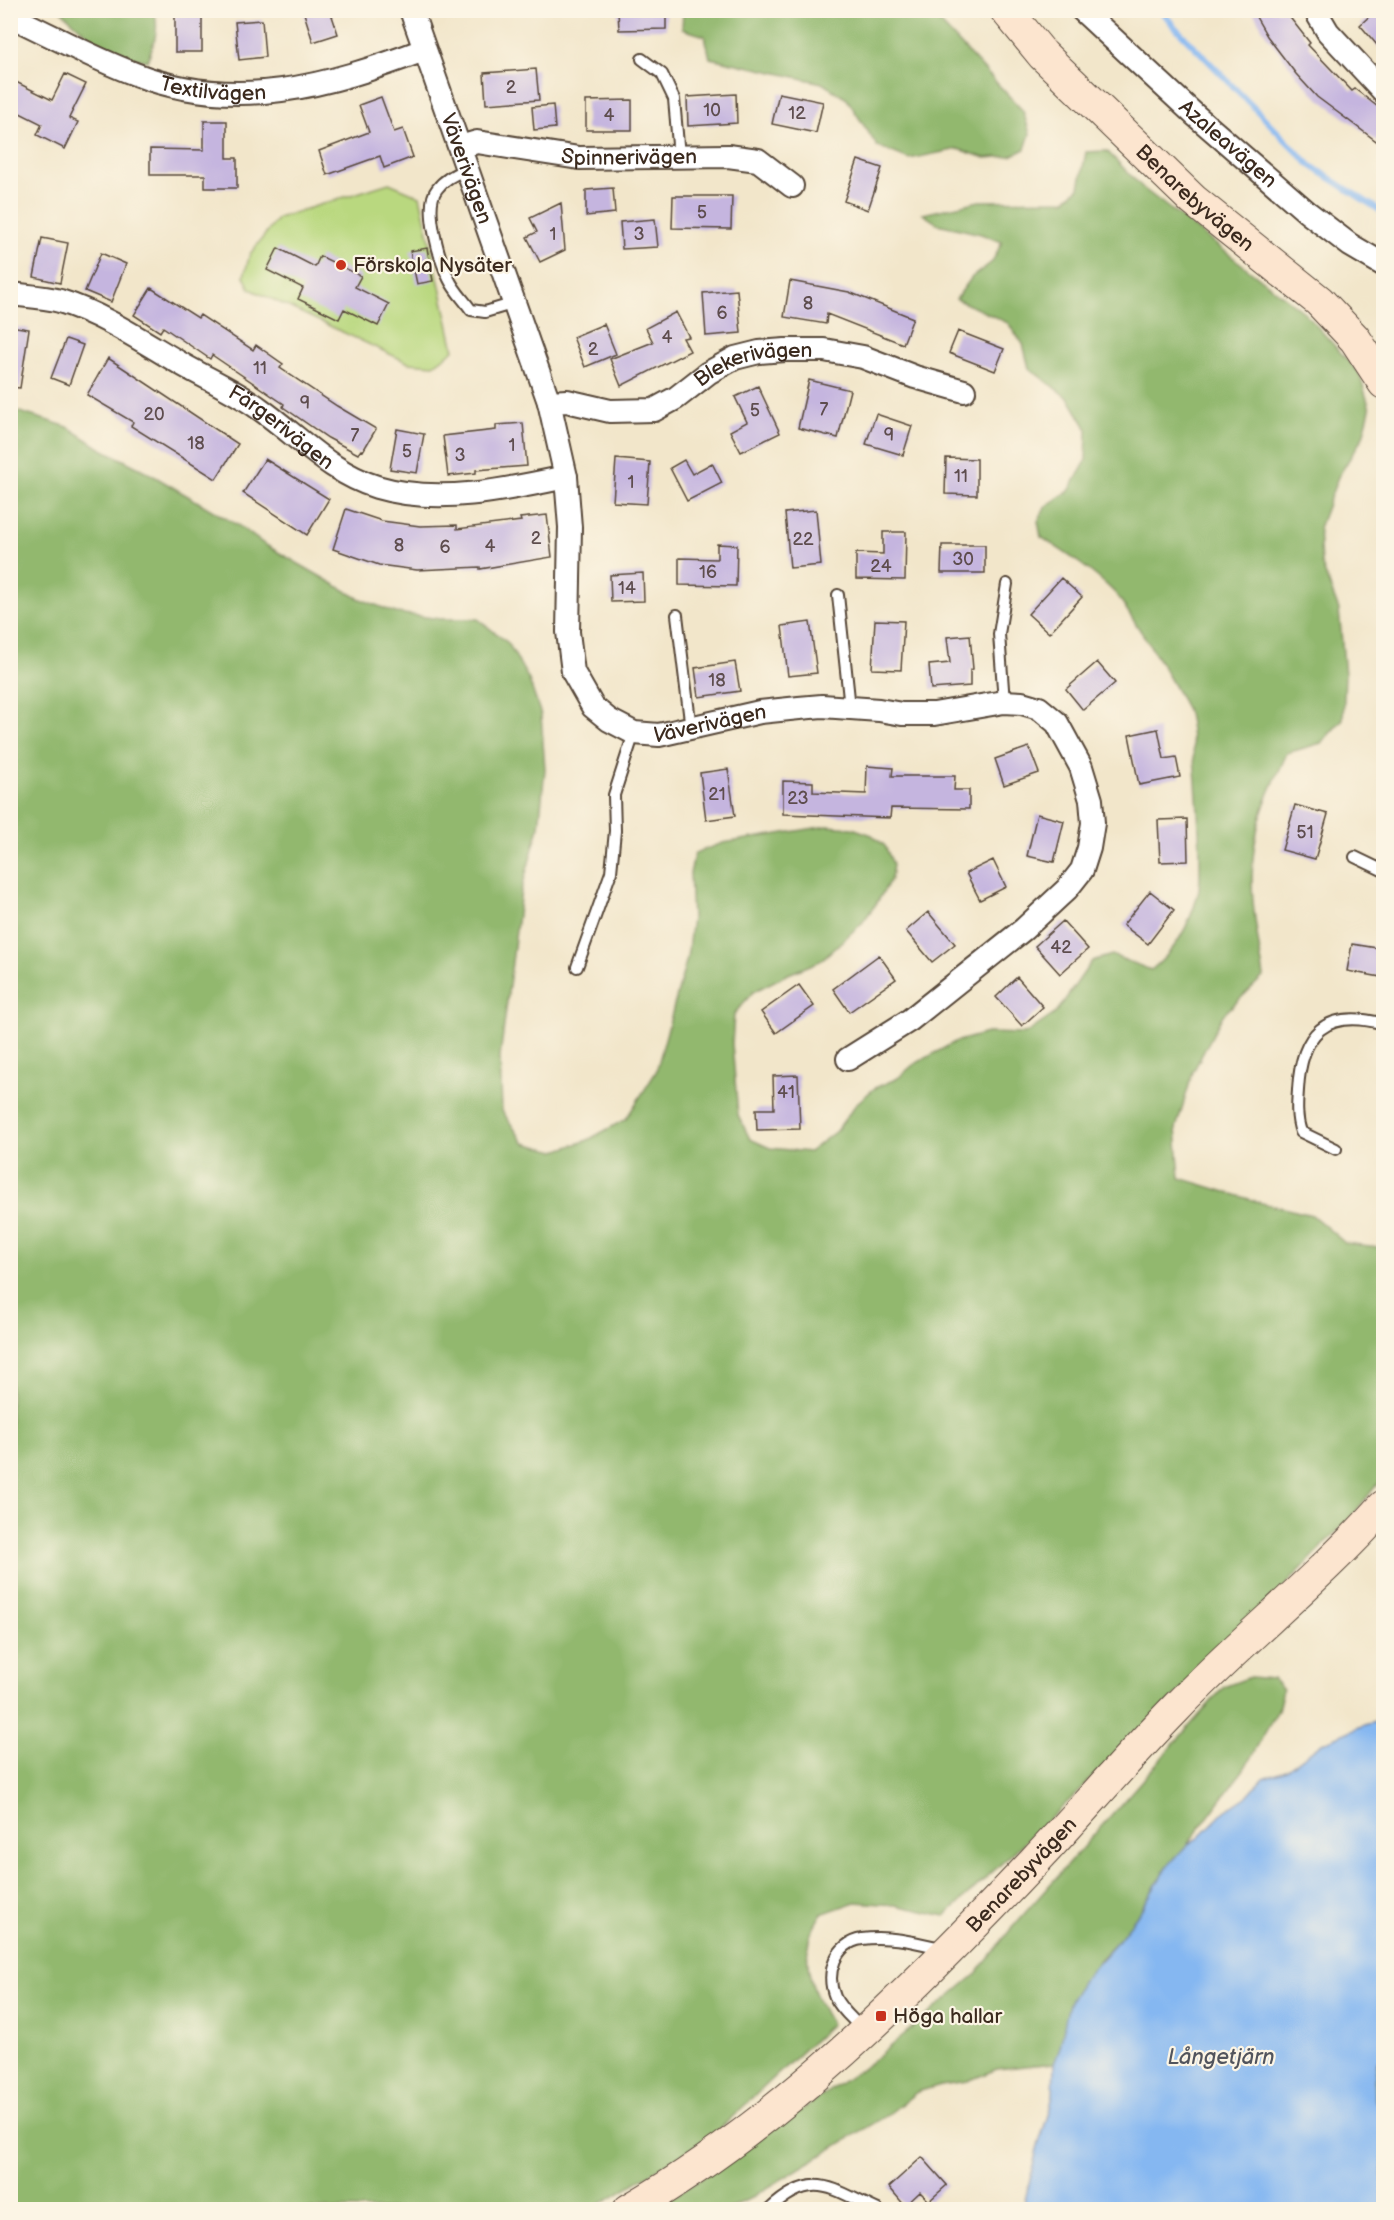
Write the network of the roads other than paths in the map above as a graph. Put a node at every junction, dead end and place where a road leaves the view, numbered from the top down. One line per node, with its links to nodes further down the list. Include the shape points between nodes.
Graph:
1 (411, 10): 6 (street, Väverivägen)
2 (1006, 10): 16 (street, Benarebyvägen, via 1043,55 1193,200 1319,301 1355,339)
3 (1082, 10): 13 (street, Azaleavägen, via 1307,212)
4 (1315, 10): 8 (street, via 1328,32)
5 (10, 16): 6 (street, Textilvägen, via 136,74 224,93 301,88)
6 (424, 50): 9 (street, Väverivägen)
7 (642, 59): 10 (lane, via 662,74 674,99)
8 (1383, 92)
9 (460, 147): 10 (street, Spinnerivägen, via 477,142 579,158); 11 (street, Väverivägen)
10 (679, 156): 12 (street, Spinnerivägen, via 758,160)
11 (468, 168): 15 (street, Väverivägen); 15 (lane, via 448,177 435,190 430,206 432,228 449,279 471,310 485,312)
12 (792, 186)
13 (1383, 264)
14 (10, 294): 19 (street, Färgerivägen, via 59,301 112,323 259,408 347,475 378,487 441,495)
15 (515, 303): 18 (street, Väverivägen)
16 (1383, 383)
17 (964, 391): 18 (street, Blekerivägen, via 863,357 824,350 785,350 735,358 654,410 610,411 567,401)
18 (549, 402): 19 (street, Väverivägen)
19 (566, 477): 26 (street, Väverivägen, via 570,527 568,632 573,672 593,707)
20 (1007, 584): 23 (lane, via 999,634)
21 (838, 595): 24 (lane)
22 (677, 615): 25 (lane)
23 (1004, 702): 24 (street, Väverivägen, via 934,714); 31 (street, Väverivägen, via 1040,708 1057,723 1081,767 1093,823 1082,870 1024,929 910,1020)
24 (850, 708): 25 (street, Väverivägen, via 822,706 760,712)
25 (691, 729): 26 (street, Väverivägen, via 659,735)
26 (634, 733): 29 (lane, via 614,795 611,872)
27 (1355, 857): 28 (lane)
28 (1383, 871)
29 (577, 967)
30 (1383, 1024): 32 (lane, via 1326,1024 1307,1046 1299,1076 1297,1121 1301,1132)
31 (848, 1059)
32 (1336, 1149)
33 (1383, 1506): 34 (street, Benarebyvägen, via 1324,1569 1175,1709)
34 (948, 1950): 35 (street, Benarebyvägen); 35 (lane, via 907,1941 870,1939 850,1943 841,1950 834,1960 832,1987 836,1999)
35 (864, 2032): 36 (street, Benarebyvägen, via 739,2136 672,2185)
36 (629, 2210)
37 (769, 2210): 38 (lane, via 798,2189 821,2186)
38 (878, 2210)

